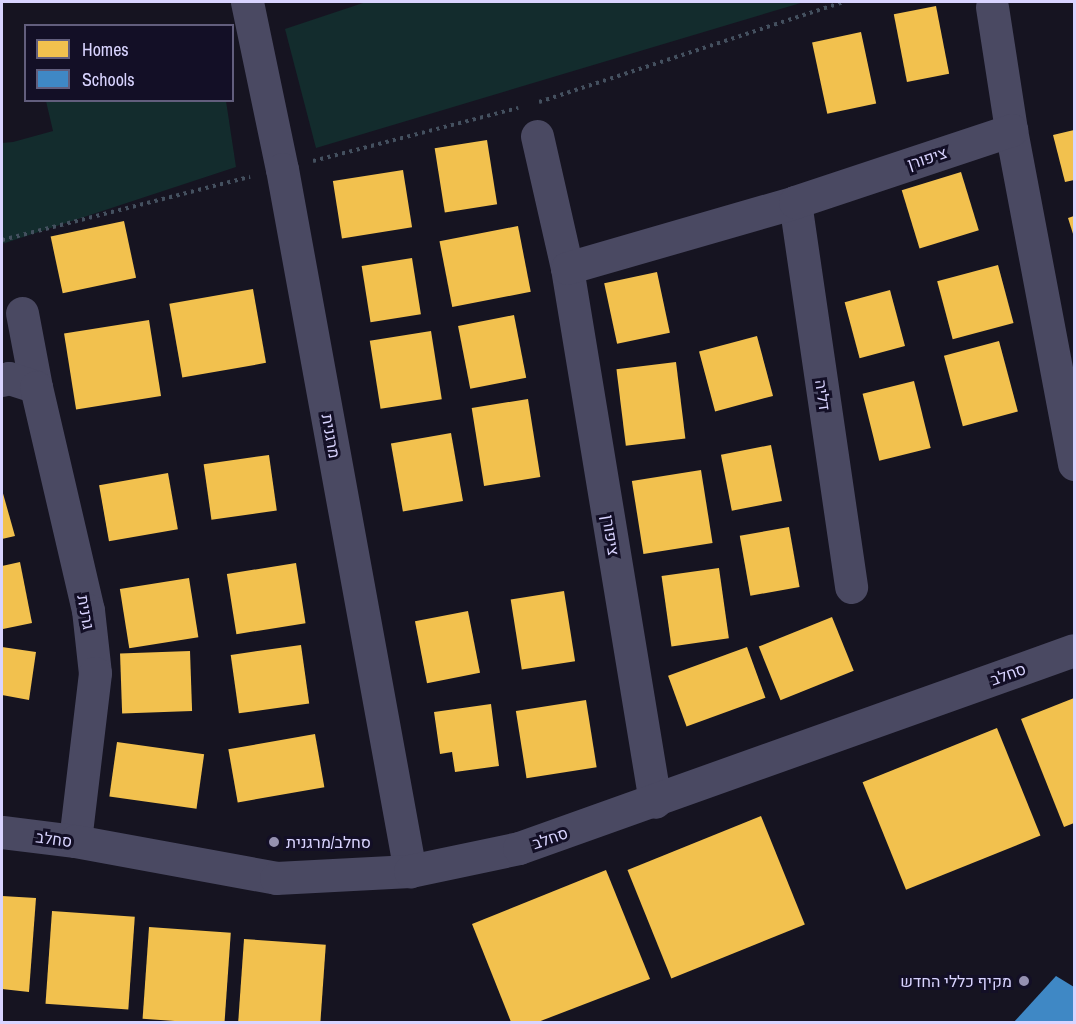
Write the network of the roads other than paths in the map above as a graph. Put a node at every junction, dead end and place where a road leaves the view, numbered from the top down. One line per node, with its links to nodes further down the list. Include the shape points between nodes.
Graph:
1 (247, 2): 16 (street, מרגנית, via 282,169)
2 (992, 7): 4 (street)
3 (534, 121): 6 (street, ציפורן)
4 (1011, 130): 5 (street, ציפורן); 10 (street)
5 (795, 202): 6 (street, ציפורן); 11 (street, דליה)
6 (567, 268): 13 (street, ציפורן)
7 (22, 313): 9 (street, גרנית)
8 (2, 380): 9 (street, via 9,378)
9 (36, 387): 15 (street, גרנית, via 87,610 95,673)
10 (1074, 464)
11 (851, 587)
12 (1074, 650): 13 (street, סחלב)
13 (655, 802): 16 (street, סחלב, via 519,848)
14 (2, 832): 15 (street, סחלב)
15 (75, 841): 16 (street, סחלב, via 276,878)
16 (410, 871)

